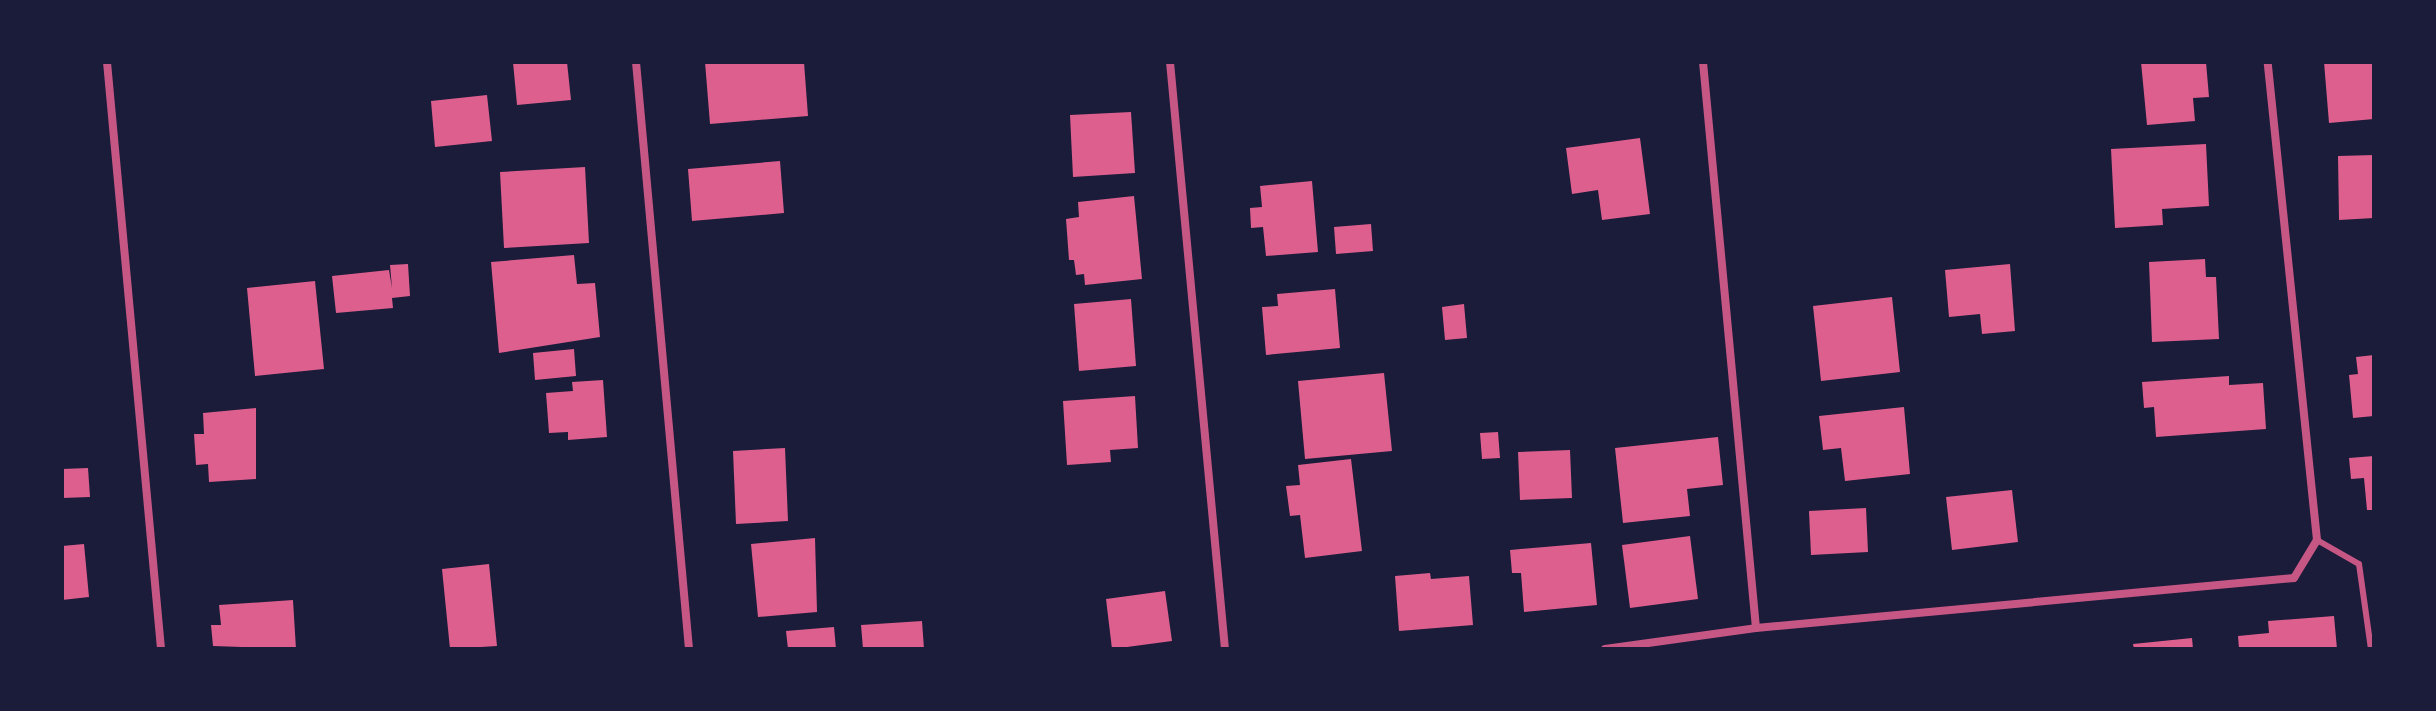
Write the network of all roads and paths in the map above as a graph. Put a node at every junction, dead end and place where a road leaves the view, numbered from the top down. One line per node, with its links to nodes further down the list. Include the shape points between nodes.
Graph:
1 (107, 62): 8 (street)
2 (636, 62): 9 (street)
3 (1170, 62): 10 (street)
4 (1703, 62): 7 (street)
5 (2268, 62): 6 (street)
6 (2317, 540): 7 (street, via 2294,578); 12 (lane, via 2359,564)
7 (1756, 628): 11 (street)
8 (161, 649)
9 (689, 649)
10 (1225, 649)
11 (1605, 649)
12 (2371, 649)

